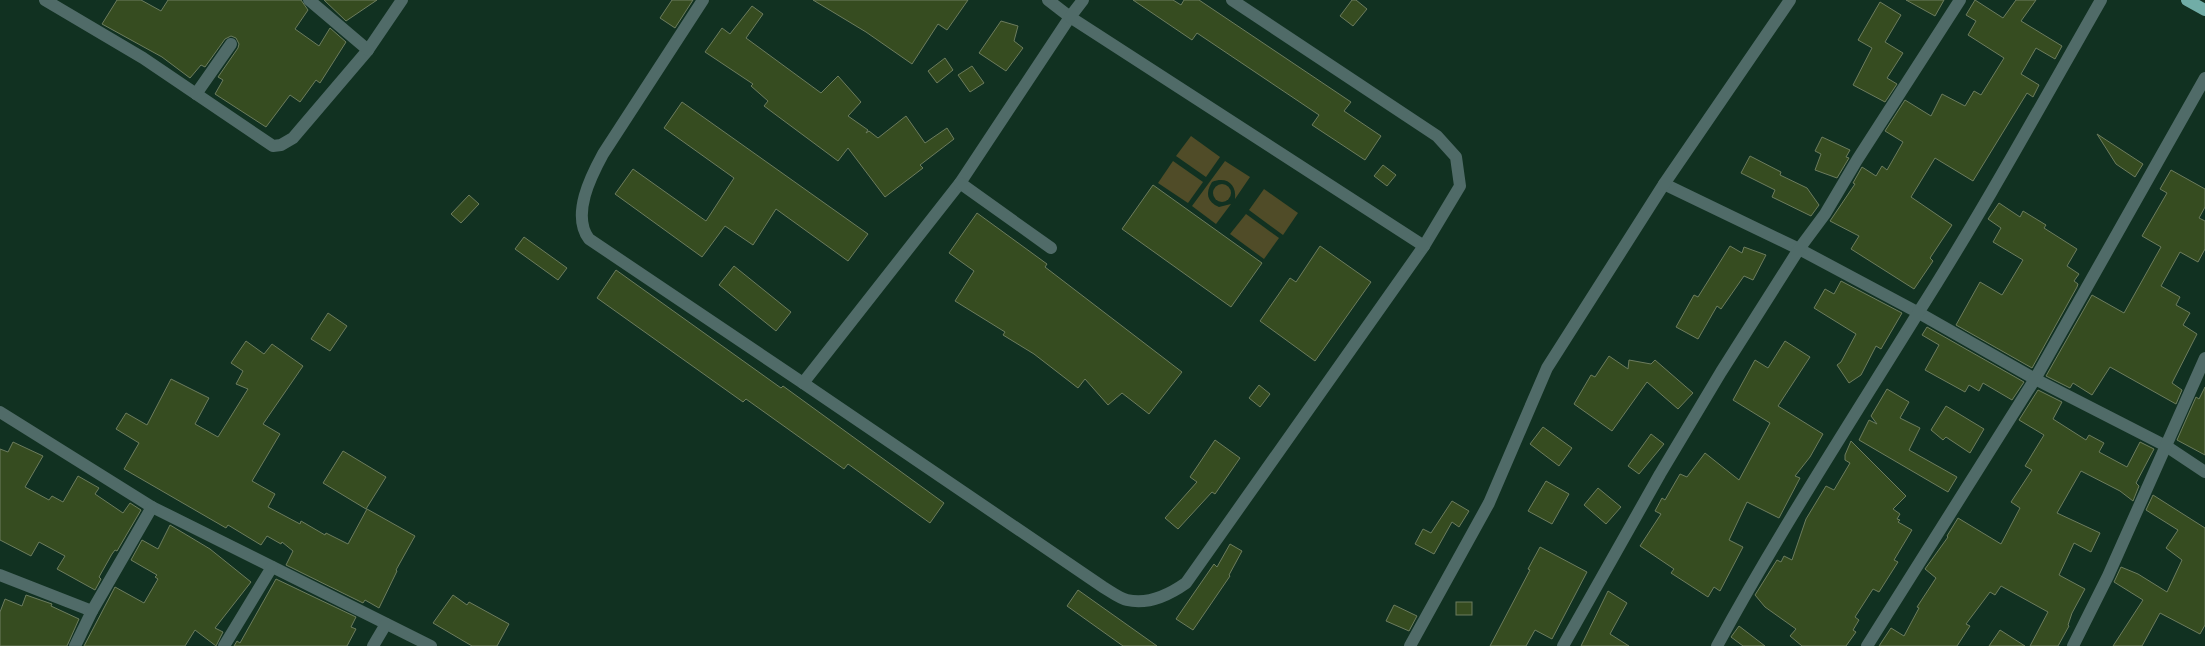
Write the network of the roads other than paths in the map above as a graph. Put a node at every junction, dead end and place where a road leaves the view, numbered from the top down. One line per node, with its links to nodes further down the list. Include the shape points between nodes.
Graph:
1 (46, 0): 17 (street)
2 (309, 0): 15 (street)
3 (402, 0): 15 (street)
4 (703, 0): 26 (street, via 589,180 583,204 584,230 589,239)
5 (1048, 0): 13 (street)
6 (1083, 0): 13 (street)
7 (1232, 0): 20 (street, via 1437,136 1456,158 1460,186)
8 (1790, 0): 19 (street)
9 (1960, 0): 22 (street, via 1856,160 1825,214)
10 (2101, 0): 23 (street)
11 (2187, 0): 12 (main road)
12 (2205, 10)
13 (1070, 17): 18 (street); 20 (street)
14 (231, 44): 17 (street)
15 (368, 50): 17 (street, via 292,138 281,144 273,146)
16 (2205, 78): 25 (street)
17 (196, 94)
18 (960, 183): 21 (street); 26 (street)
19 (1664, 184): 22 (street); 39 (street, via 1548,368 1489,503)
20 (1424, 246): 26 (street, via 1186,583 1171,594 1146,601 1126,600 1103,587)
21 (1051, 248)
22 (1799, 249): 23 (street); 40 (street, via 1660,474)
23 (1919, 313): 25 (street); 41 (street, via 1875,380)
24 (2205, 358): 28 (street)
25 (2035, 379): 28 (street); 42 (street)
26 (803, 382)
27 (0, 412): 30 (street)
28 (2166, 446): 29 (street); 43 (street)
29 (2205, 472)
30 (152, 507): 31 (street); 33 (street)
31 (272, 567): 34 (street); 36 (street)
32 (0, 575): 33 (street)
33 (92, 611): 35 (street)
34 (386, 624): 37 (street); 38 (street)
35 (75, 646)
36 (224, 646)
37 (373, 646)
38 (431, 646)
39 (1410, 646)
40 (1563, 646)
41 (1717, 646)
42 (1867, 646)
43 (2073, 646)

